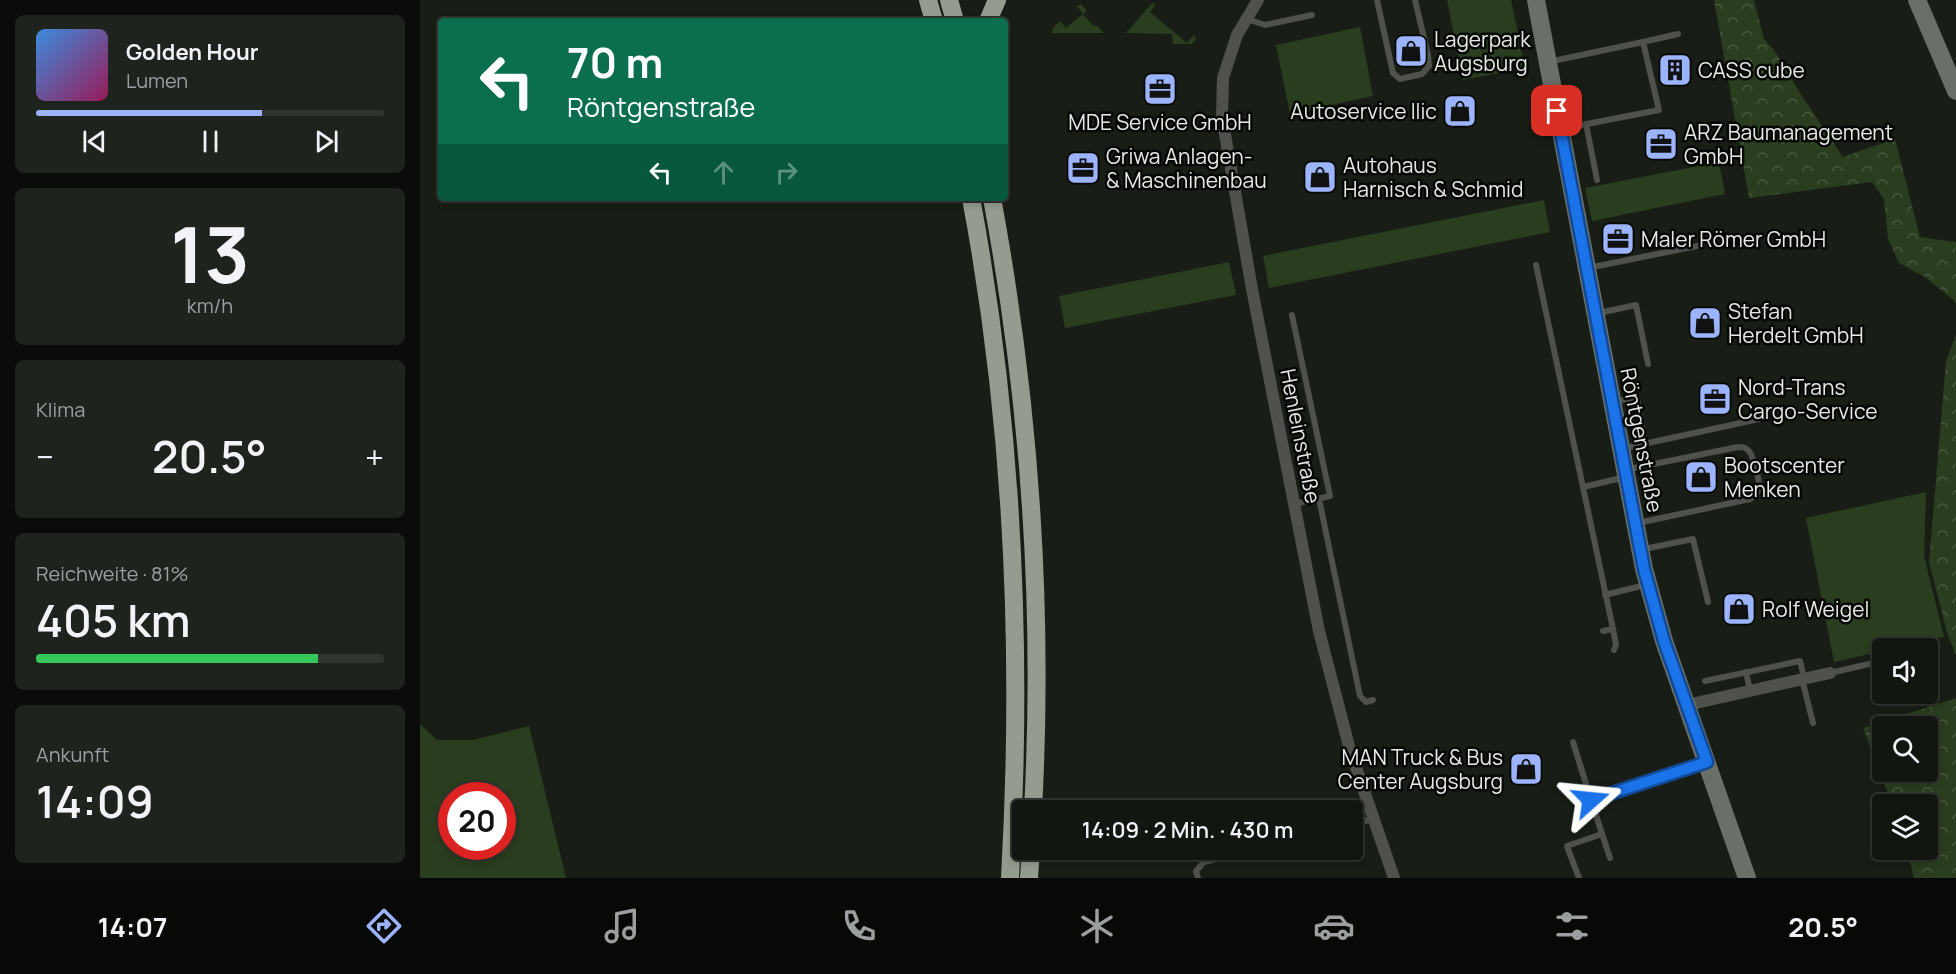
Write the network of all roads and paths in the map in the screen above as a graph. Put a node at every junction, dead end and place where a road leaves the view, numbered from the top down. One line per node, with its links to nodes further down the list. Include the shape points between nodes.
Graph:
1 (928, 0): 10 (highway)
2 (949, 0): 11 (highway)
3 (997, 0): 12 (highway)
4 (1258, 0): 13 (street, Henleinstraße)
5 (1377, 0): 6 (lane, via 1393,72 1400,79 1422,75 1429,66)
6 (1415, 0)
7 (1536, 0): 16 (street, Röntgenstraße)
8 (1917, 0): 17 (street)
9 (1312, 15): 13 (lane, via 1265,25)
10 (933, 18)
11 (954, 18)
12 (989, 18)
13 (1247, 19): 36 (street, Henleinstraße, via 1237,35 1223,78 1222,117)
14 (1678, 34): 15 (lane)
15 (1643, 42): 16 (lane); 18 (lane, via 1659,110)
16 (1548, 62): 19 (street, Röntgenstraße)
17 (1956, 90)
18 (1586, 124): 19 (lane); 20 (lane)
19 (1561, 129): 25 (street, Röntgenstraße)
20 (1597, 180)
21 (971, 201): 64 (highway, via 991,322 1009,499 1016,694)
22 (992, 201): 56 (highway, via 1011,319 1030,514 1036,672)
23 (1702, 245): 25 (lane)
24 (1536, 265): 34 (lane)
25 (1587, 268): 26 (street, Röntgenstraße)
26 (1595, 313): 28 (lane, via 1636,305); 29 (street, Röntgenstraße)
27 (1292, 315): 35 (lane, via 1330,496)
28 (1648, 364)
29 (1612, 402): 31 (lane, via 1637,398); 32 (street, Röntgenstraße)
30 (1759, 419): 31 (lane)
31 (1645, 444): 32 (lane)
32 (1621, 449): 33 (street, Röntgenstraße)
33 (1626, 474): 34 (lane); 37 (street, Röntgenstraße); 37 (lane, via 1738,447 1745,448 1753,459 1759,487 1757,495 1750,499)
34 (1582, 487): 40 (lane)
35 (1319, 499): 36 (lane); 51 (lane, via 1360,696 1366,702)
36 (1295, 504): 58 (street, Henleinstraße, via 1319,631 1350,750)
37 (1635, 524): 38 (street, Röntgenstraße)
38 (1640, 550): 39 (street, Röntgenstraße); 41 (lane, via 1693,539)
39 (1648, 584): 40 (lane); 52 (street, Röntgenstraße)
40 (1605, 594): 42 (lane)
41 (1708, 602)
42 (1613, 629): 43 (lane); 44 (lane)
43 (1603, 631)
44 (1614, 650)
45 (1872, 663): 47 (lane)
46 (1746, 672): 48 (lane, via 1800,661); 49 (lane); 50 (lane)
47 (1830, 673): 48 (street)
48 (1803, 679): 50 (street); 53 (lane)
49 (1705, 681)
50 (1750, 690): 52 (street)
51 (1373, 700)
52 (1687, 705): 55 (street, Röntgenstraße)
53 (1813, 723)
54 (1572, 742): 57 (lane)
55 (1707, 762): 57 (lane); 69 (street, Röntgenstraße)
56 (1033, 800)
57 (1591, 800): 60 (lane)
58 (1373, 819): 59 (lane); 67 (street, Henleinstraße)
59 (1363, 822)
60 (1602, 834): 61 (lane); 68 (lane, via 1567,846)
61 (1610, 858)
62 (1030, 860): 65 (highway)
63 (1212, 860): 66 (lane, via 1196,871)
64 (1010, 878)
65 (1029, 878)
66 (1197, 878)
67 (1394, 878)
68 (1579, 878)
69 (1747, 878)

